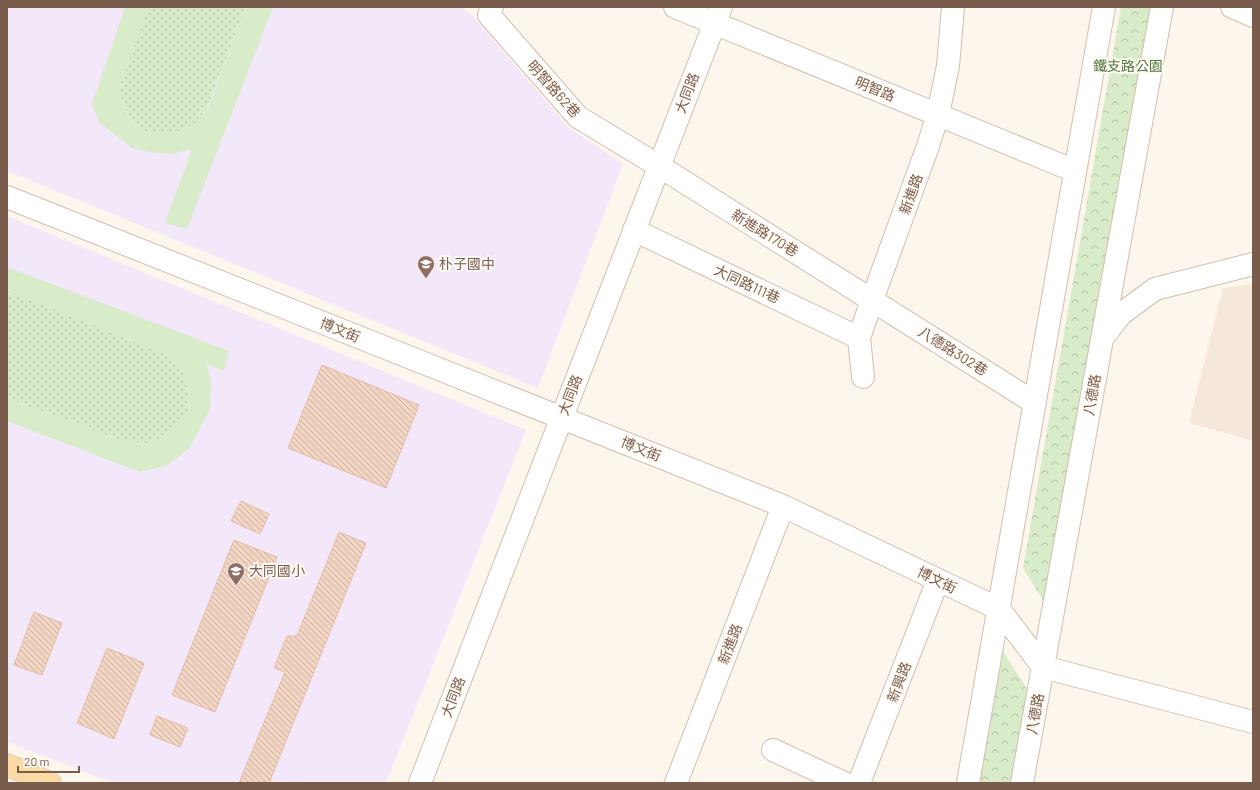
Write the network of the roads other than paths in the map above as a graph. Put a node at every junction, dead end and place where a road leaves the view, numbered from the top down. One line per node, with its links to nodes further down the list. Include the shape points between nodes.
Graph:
1 (492, 7): 10 (street, 明智路62巷, via 489,15 578,117)
2 (675, 7): 7 (street, 明智路)
3 (953, 7): 9 (street, 新進路, via 948,66)
4 (1104, 7): 11 (street)
5 (1162, 7): 17 (street, 八德路)
6 (1232, 7): 8 (street)
7 (718, 15): 9 (street, 明智路); 10 (street, 大同路)
8 (1253, 16)
9 (938, 114): 11 (street, 明智路); 15 (street, 新進路)
10 (659, 166): 13 (street, 大同路); 15 (street, 新進路170巷)
11 (1075, 171): 19 (street)
12 (7, 197): 20 (street, 博文街)
13 (634, 230): 16 (street, 大同路111巷); 20 (street, 大同路)
14 (1253, 264): 17 (street, via 1155,289 1121,314)
15 (872, 300): 16 (street, 新進路); 19 (street, 八德路302巷)
16 (860, 338): 18 (street, 新進路)
17 (1102, 339): 24 (street, 八德路)
18 (863, 377)
19 (1035, 403): 23 (street)
20 (561, 418): 21 (street, 博文街); 29 (street, 大同路)
21 (783, 506): 22 (street, 博文街); 30 (street, 新進路)
22 (938, 580): 23 (street, 博文街); 32 (street, 新興路)
23 (999, 609): 24 (street, 博文街); 33 (street)
24 (1043, 667): 25 (street); 34 (street, 八德路)
25 (1253, 722)
26 (773, 750): 31 (street)
27 (7, 765): 28 (main road)
28 (50, 783)
29 (420, 783)
30 (676, 783)
31 (844, 783)
32 (859, 783)
33 (968, 783)
34 (1022, 783)

